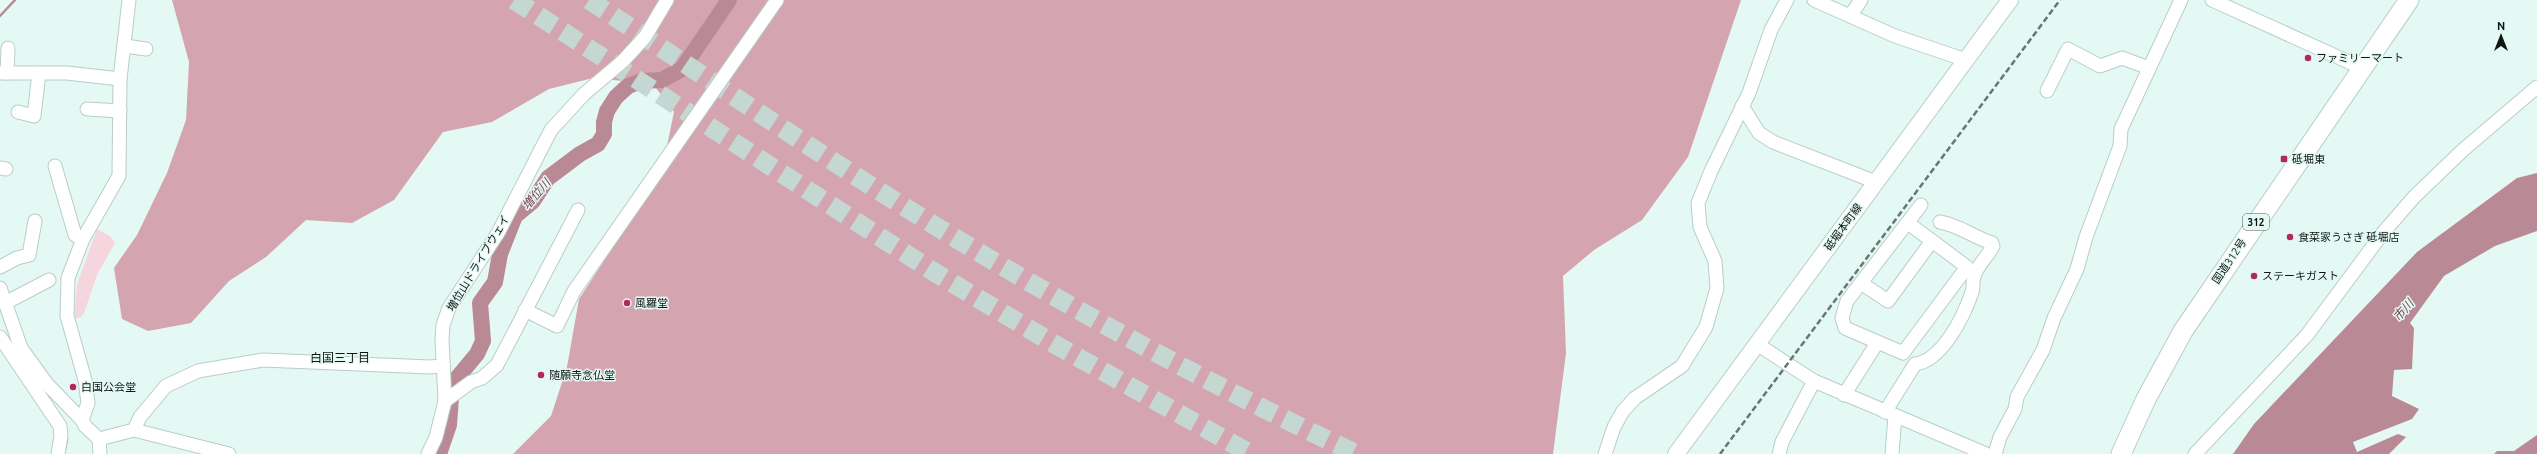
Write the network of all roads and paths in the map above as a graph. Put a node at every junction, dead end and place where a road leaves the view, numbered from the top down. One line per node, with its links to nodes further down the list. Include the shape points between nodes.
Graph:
1 (126, 0): 12 (street)
2 (667, 0): 45 (street, 増位山ドライブウェイ, via 645,37 623,61 584,94 551,130 498,233 449,308 443,325)
3 (777, 0): 41 (street, via 574,292 557,326)
4 (1787, 0): 23 (street, via 1771,30)
5 (1814, 0): 11 (street)
6 (1861, 0): 11 (street)
7 (2010, 0): 15 (main road, 砥堀本町線)
8 (2181, 0): 16 (street)
9 (2212, 0): 17 (street)
10 (2409, 0): 17 (highway, 国道312号 / 312)
11 (1850, 16): 15 (street, via 1895,36)
12 (125, 46): 14 (street); 20 (street)
13 (8, 48): 18 (street)
14 (146, 49)
15 (1966, 60): 28 (main road, 砥堀本町線)
16 (2149, 68): 22 (street, via 2122,58 2100,66 2068,49); 64 (street, via 2121,129 2120,146 2086,237 2077,269 2054,318 2043,350 2017,397 2015,409)
17 (2362, 68): 65 (highway, 国道312号 / 312, via 2183,331 2146,399)
18 (3, 73): 19 (street)
19 (39, 73): 20 (street, via 67,73); 25 (street, via 34,116)
20 (120, 79): 26 (street)
21 (2537, 87): 66 (street, via 2463,150 2414,197 2382,234 2307,335)
22 (2047, 91)
23 (1742, 106): 28 (street, via 1759,133 1773,142); 59 (street, via 1698,203 1700,227 1715,261 1717,288 1706,327 1682,366 1635,398 1623,410)
24 (87, 109): 26 (street)
25 (18, 112)
26 (120, 112): 34 (street, via 119,176)
27 (55, 166): 34 (street, via 76,235)
28 (1876, 182): 44 (main road, 砥堀本町線)
29 (1921, 205): 33 (street)
30 (578, 210): 41 (street)
31 (35, 221): 36 (street, via 29,255 16,258)
32 (1940, 222): 51 (street, via 1954,224 1975,237 1992,243 1993,246 1974,276 1973,291 1952,334 1925,363 1915,364)
33 (1908, 223): 35 (street); 38 (street)
34 (83, 239): 52 (street, via 68,278 66,299 70,335 85,380 87,395 88,403)
35 (1932, 241): 38 (street, via 1888,301); 43 (street, via 1967,267 1903,353)
36 (0, 267)
37 (49, 280): 40 (street)
38 (1861, 283): 43 (street, via 1847,301 1842,318 1845,328)
39 (0, 288): 40 (street)
40 (5, 303): 47 (street, via 21,348)
41 (525, 310): 50 (street, via 497,365 482,378 471,382)
42 (0, 337): 48 (street)
43 (1877, 343): 49 (street)
44 (1758, 344): 46 (street); 60 (main road, 砥堀本町線)
45 (442, 366): 50 (street, 増位山ドライブウェイ); 53 (street, via 263,360 198,371 166,386 140,417)
46 (1814, 381): 49 (street); 61 (street, via 1782,442)
47 (47, 384): 48 (street); 52 (street)
48 (34, 388): 55 (street, via 60,426)
49 (1844, 394): 51 (street)
50 (445, 401): 58 (street, 増位山ドライブウェイ, via 436,437)
51 (1890, 414): 62 (street); 63 (street)
52 (82, 420): 54 (street)
53 (134, 430): 54 (street); 57 (street)
54 (99, 438): 56 (street)
55 (58, 454)
56 (100, 454)
57 (228, 454)
58 (428, 454)
59 (1605, 454)
60 (1676, 454)
61 (1779, 454)
62 (1892, 454)
63 (1986, 454)
64 (1994, 454)
65 (2121, 454)
66 (2195, 454)

